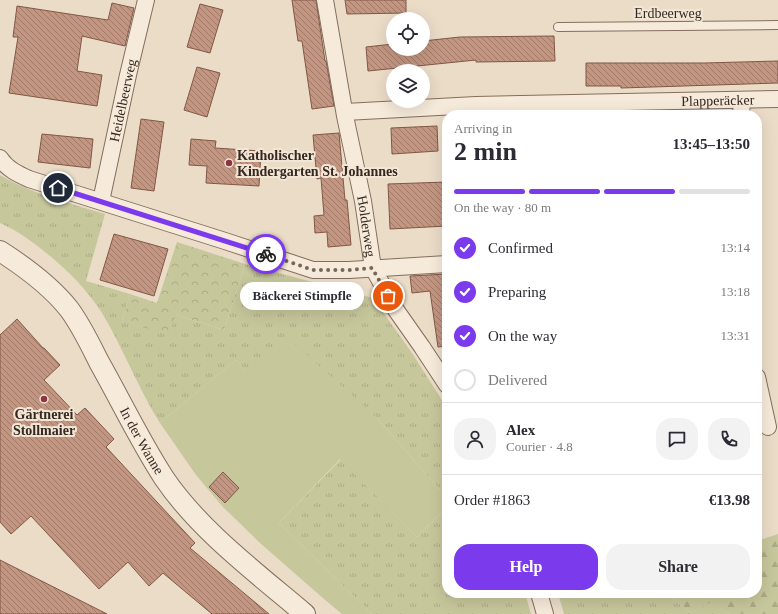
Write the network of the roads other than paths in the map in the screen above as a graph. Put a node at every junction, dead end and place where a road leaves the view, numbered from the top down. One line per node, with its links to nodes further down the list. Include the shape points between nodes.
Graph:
1 (146, 0): 9 (street, Heidelbeerweg)
2 (325, 0): 7 (street, Holderweg)
3 (778, 26): 4 (lane, Erdbeerweg)
4 (558, 27)
5 (778, 99): 6 (street, Plapperäcker)
6 (742, 107): 7 (street, Plapperäcker, via 476,105)
7 (345, 112): 12 (street, Holderweg, via 363,201)
8 (0, 158): 9 (street, via 14,172 29,179)
9 (101, 201): 12 (street, via 313,270)
10 (0, 251): 17 (street, In der Wanne, via 48,286 69,310 144,446 187,507 239,558)
11 (442, 264): 12 (street)
12 (372, 268): 13 (street, Holderweg, via 396,310)
13 (442, 377)
14 (762, 400): 15 (street)
15 (768, 427)
16 (540, 598): 18 (street)
17 (306, 614)
18 (545, 614)

